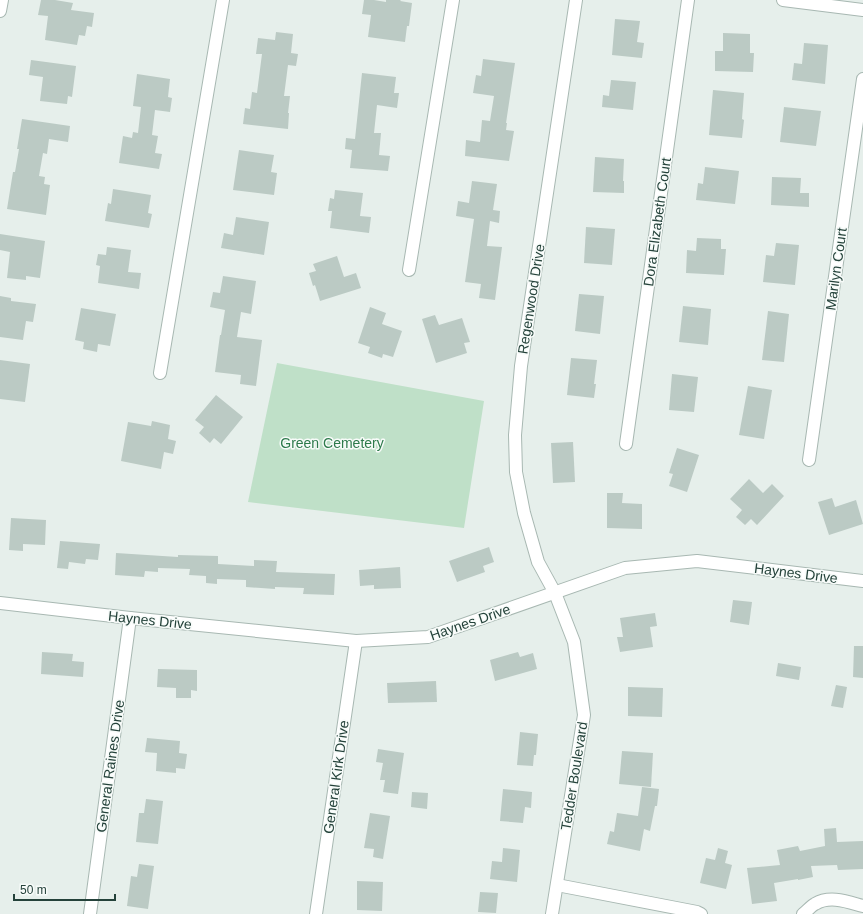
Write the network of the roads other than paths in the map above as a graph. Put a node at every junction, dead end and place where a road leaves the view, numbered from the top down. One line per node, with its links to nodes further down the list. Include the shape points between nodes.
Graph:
1 (2, 0): 8 (street)
2 (223, 0): 11 (street)
3 (453, 0): 10 (street)
4 (576, 0): 15 (street, Regenwood Drive, via 521,366 515,435 516,472 524,513 538,562)
5 (688, 0): 12 (street, Dora Elizabeth Court)
6 (783, 0): 7 (street)
7 (863, 10)
8 (0, 11)
9 (863, 79): 13 (street, Marilyn Court)
10 (409, 270)
11 (160, 372)
12 (626, 444)
13 (809, 460)
14 (863, 580): 15 (street, Haynes Drive, via 697,561 625,568)
15 (555, 592): 18 (street, Haynes Drive, via 428,637); 19 (street, Tedder Boulevard, via 574,642 584,715)
16 (0, 603): 17 (street, Haynes Drive)
17 (130, 618): 18 (street, Haynes Drive); 21 (street, General Raines Drive)
18 (356, 641): 22 (street, General Kirk Drive)
19 (557, 885): 23 (street, Tedder Boulevard); 24 (street)
20 (863, 906): 25 (street, via 839,900 824,901)
21 (90, 914)
22 (316, 914)
23 (552, 914)
24 (701, 914)
25 (803, 914)

